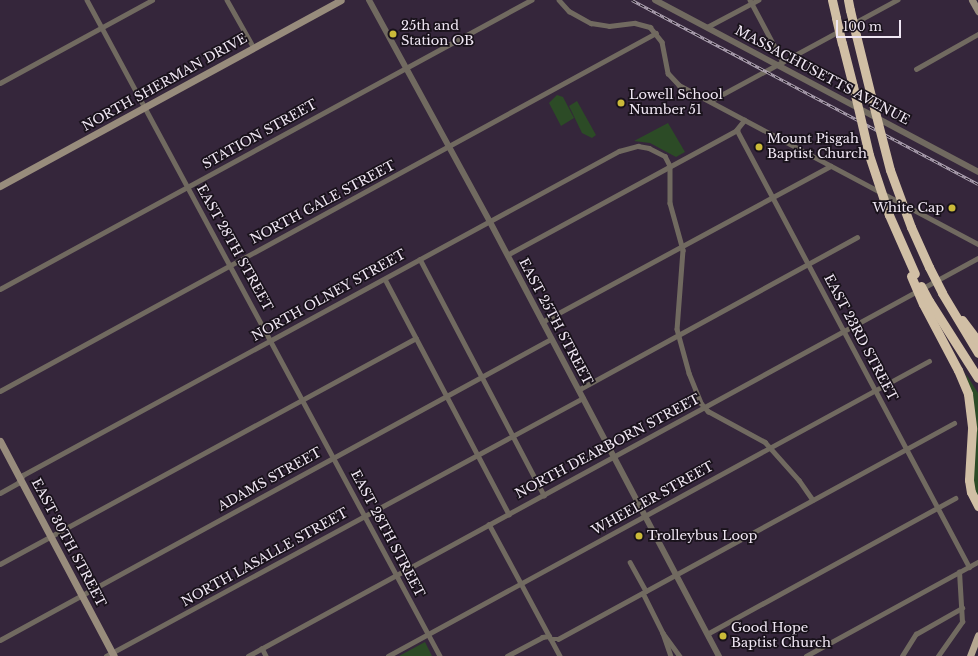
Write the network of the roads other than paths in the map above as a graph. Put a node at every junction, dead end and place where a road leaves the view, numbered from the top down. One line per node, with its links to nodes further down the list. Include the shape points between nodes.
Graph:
1 (86, 0): 17 (street, EAST 28TH STREET)
2 (152, 0): 17 (street)
3 (227, 0): 20 (street)
4 (342, 0): 20 (main road, NORTH SHERMAN DRIVE)
5 (368, 0): 22 (street, EAST 25TH STREET)
6 (531, 0): 22 (street, STATION STREET)
7 (559, 0): 18 (street, via 574,15 591,23 609,26 637,23 650,27)
8 (655, 0): 16 (street, MASSACHUSETTS AVENUE)
9 (758, 0): 14 (street)
10 (832, 0): 48 (highway, bridge, via 869,155 889,215)
11 (848, 0): 47 (highway, bridge, via 889,165 911,227)
12 (896, 0): 21 (street)
13 (972, 0): 15 (main road)
14 (750, 2): 16 (street); 21 (street)
15 (978, 11)
16 (707, 27): 21 (street, MASSACHUSETTS AVENUE)
17 (102, 28): 24 (street); 26 (street, EAST 28TH STREET)
18 (656, 33): 25 (street, via 663,45 666,68 670,76); 29 (street, NORTH GALE STREET)
19 (978, 34): 23 (street)
20 (254, 48): 26 (main road, NORTH SHERMAN DRIVE)
21 (780, 63): 25 (street); 32 (street, MASSACHUSETTS AVENUE)
22 (406, 68): 29 (street, EAST 25TH STREET); 34 (street, STATION STREET)
23 (916, 69)
24 (0, 83)
25 (710, 101): 27 (street)
26 (144, 108): 33 (main road, NORTH SHERMAN DRIVE); 34 (street, EAST 28TH STREET)
27 (745, 120): 28 (street); 31 (street)
28 (737, 130): 30 (street); 35 (street, EAST 23RD STREET)
29 (449, 147): 36 (street, EAST 25TH STREET); 44 (street, NORTH GALE STREET)
30 (670, 166): 36 (street, NORTH OLNEY STREET, via 665,156 649,148 624,149); 39 (street, via 670,203); 40 (street)
31 (830, 166): 35 (street); 38 (street)
32 (978, 172)
33 (0, 186)
34 (188, 187): 44 (street, EAST 28TH STREET); 46 (street, STATION STREET)
35 (773, 197): 39 (street); 43 (street, EAST 23RD STREET)
36 (490, 222): 40 (street, EAST 25TH STREET); 42 (street, NORTH OLNEY STREET)
37 (857, 237): 43 (street)
38 (978, 244)
39 (682, 246): 49 (street); 51 (street)
40 (507, 255): 49 (street, EAST 25TH STREET)
41 (978, 258): 50 (street, NORTH DEARBORN STREET)
42 (420, 259): 45 (street, NORTH OLNEY STREET); 58 (street)
43 (808, 264): 50 (street, EAST 23RD STREET); 51 (street)
44 (231, 265): 54 (street, EAST 28TH STREET); 61 (street, NORTH GALE STREET)
45 (384, 279): 52 (street); 54 (street, NORTH OLNEY STREET)
46 (0, 289)
47 (942, 293): 55 (highway); 56 (highway)
48 (926, 302): 59 (highway); 80 (highway, via 968,394 972,429 969,480 971,492)
49 (542, 322): 53 (street, EAST 25TH STREET)
50 (844, 331): 62 (street, EAST 23RD STREET); 66 (street, NORTH DEARBORN STREET)
51 (678, 335): 60 (street); 66 (street)
52 (416, 338): 63 (street); 65 (street)
53 (551, 339): 58 (street, ADAMS STREET); 60 (street, EAST 25TH STREET)
54 (271, 340): 65 (street, EAST 28TH STREET); 75 (street, NORTH OLNEY STREET, via 23,475)
55 (978, 341)
56 (978, 354)
57 (929, 361): 62 (street, WHEELER STREET)
58 (482, 377): 63 (street, ADAMS STREET); 68 (street)
59 (978, 378)
60 (578, 390): 64 (street, EAST 25TH STREET)
61 (0, 391)
62 (875, 391): 70 (street, WHEELER STREET); 71 (street, EAST 23RD STREET)
63 (447, 396): 72 (street); 74 (street, ADAMS STREET)
64 (583, 398): 68 (street, NORTH LASALLE STREET); 73 (street, EAST 25TH STREET)
65 (303, 399): 74 (street, EAST 28TH STREET); 86 (street)
66 (703, 408): 70 (street, via 757,437); 73 (street, NORTH DEARBORN STREET)
67 (954, 423): 71 (street)
68 (513, 436): 72 (street, NORTH LASALLE STREET); 77 (street)
69 (0, 442): 75 (main road, EAST 30TH STREET)
70 (771, 448): 79 (street); 84 (street, WHEELER STREET)
71 (906, 449): 79 (street); 81 (street, EAST 23RD STREET)
72 (477, 455): 82 (street); 83 (street, NORTH LASALLE STREET)
73 (613, 457): 77 (street, NORTH DEARBORN STREET); 84 (street, EAST 25TH STREET)
74 (334, 458): 83 (street, EAST 28TH STREET); 96 (street, ADAMS STREET)
75 (20, 479): 76 (street, NORTH OLNEY STREET); 86 (main road, EAST 30TH STREET)
76 (0, 493)
77 (544, 495): 82 (street, NORTH DEARBORN STREET)
78 (955, 498): 81 (street)
79 (813, 500): 93 (street)
80 (978, 506)
81 (937, 508): 90 (street, EAST 23RD STREET); 100 (street)
82 (509, 514): 85 (street, NORTH DEARBORN STREET)
83 (365, 517): 92 (street, EAST 28TH STREET); 105 (street, NORTH LASALLE STREET)
84 (645, 517): 93 (street, EAST 25TH STREET); 94 (street, WHEELER STREET)
85 (489, 524): 92 (street, NORTH DEARBORN STREET); 94 (street)
86 (51, 536): 89 (street); 96 (main road, EAST 30TH STREET)
87 (630, 562): 95 (street)
88 (978, 562): 90 (street)
89 (0, 564)
90 (968, 567): 91 (street)
91 (959, 572): 97 (street); 116 (street)
92 (396, 575): 99 (street, EAST 28TH STREET); 104 (street, NORTH DEARBORN STREET)
93 (676, 575): 95 (street); 100 (street, EAST 25TH STREET)
94 (521, 584): 99 (street, WHEELER STREET); 102 (street)
95 (645, 592): 98 (street); 102 (street, via 557,639)
96 (82, 595): 103 (street, ADAMS STREET); 105 (main road, EAST 30TH STREET)
97 (962, 608): 117 (street, via 916,634); 118 (street, via 960,628)
98 (663, 632): 113 (street); 114 (street)
99 (428, 634): 109 (street, WHEELER STREET); 110 (street, EAST 28TH STREET)
100 (707, 634): 115 (street, EAST 25TH STREET)
101 (978, 635): 119 (main road)
102 (550, 638): 111 (street, via 543,636); 112 (street)
103 (0, 640)
104 (262, 648): 107 (street, NORTH DEARBORN STREET); 108 (street)
105 (114, 655): 106 (street, NORTH LASALLE STREET)
106 (106, 656)
107 (248, 656)
108 (266, 656)
109 (388, 656)
110 (440, 656)
111 (507, 656)
112 (560, 656)
113 (671, 656)
114 (680, 656)
115 (719, 656)
116 (806, 656)
117 (902, 656)
118 (938, 656)
119 (970, 656)

